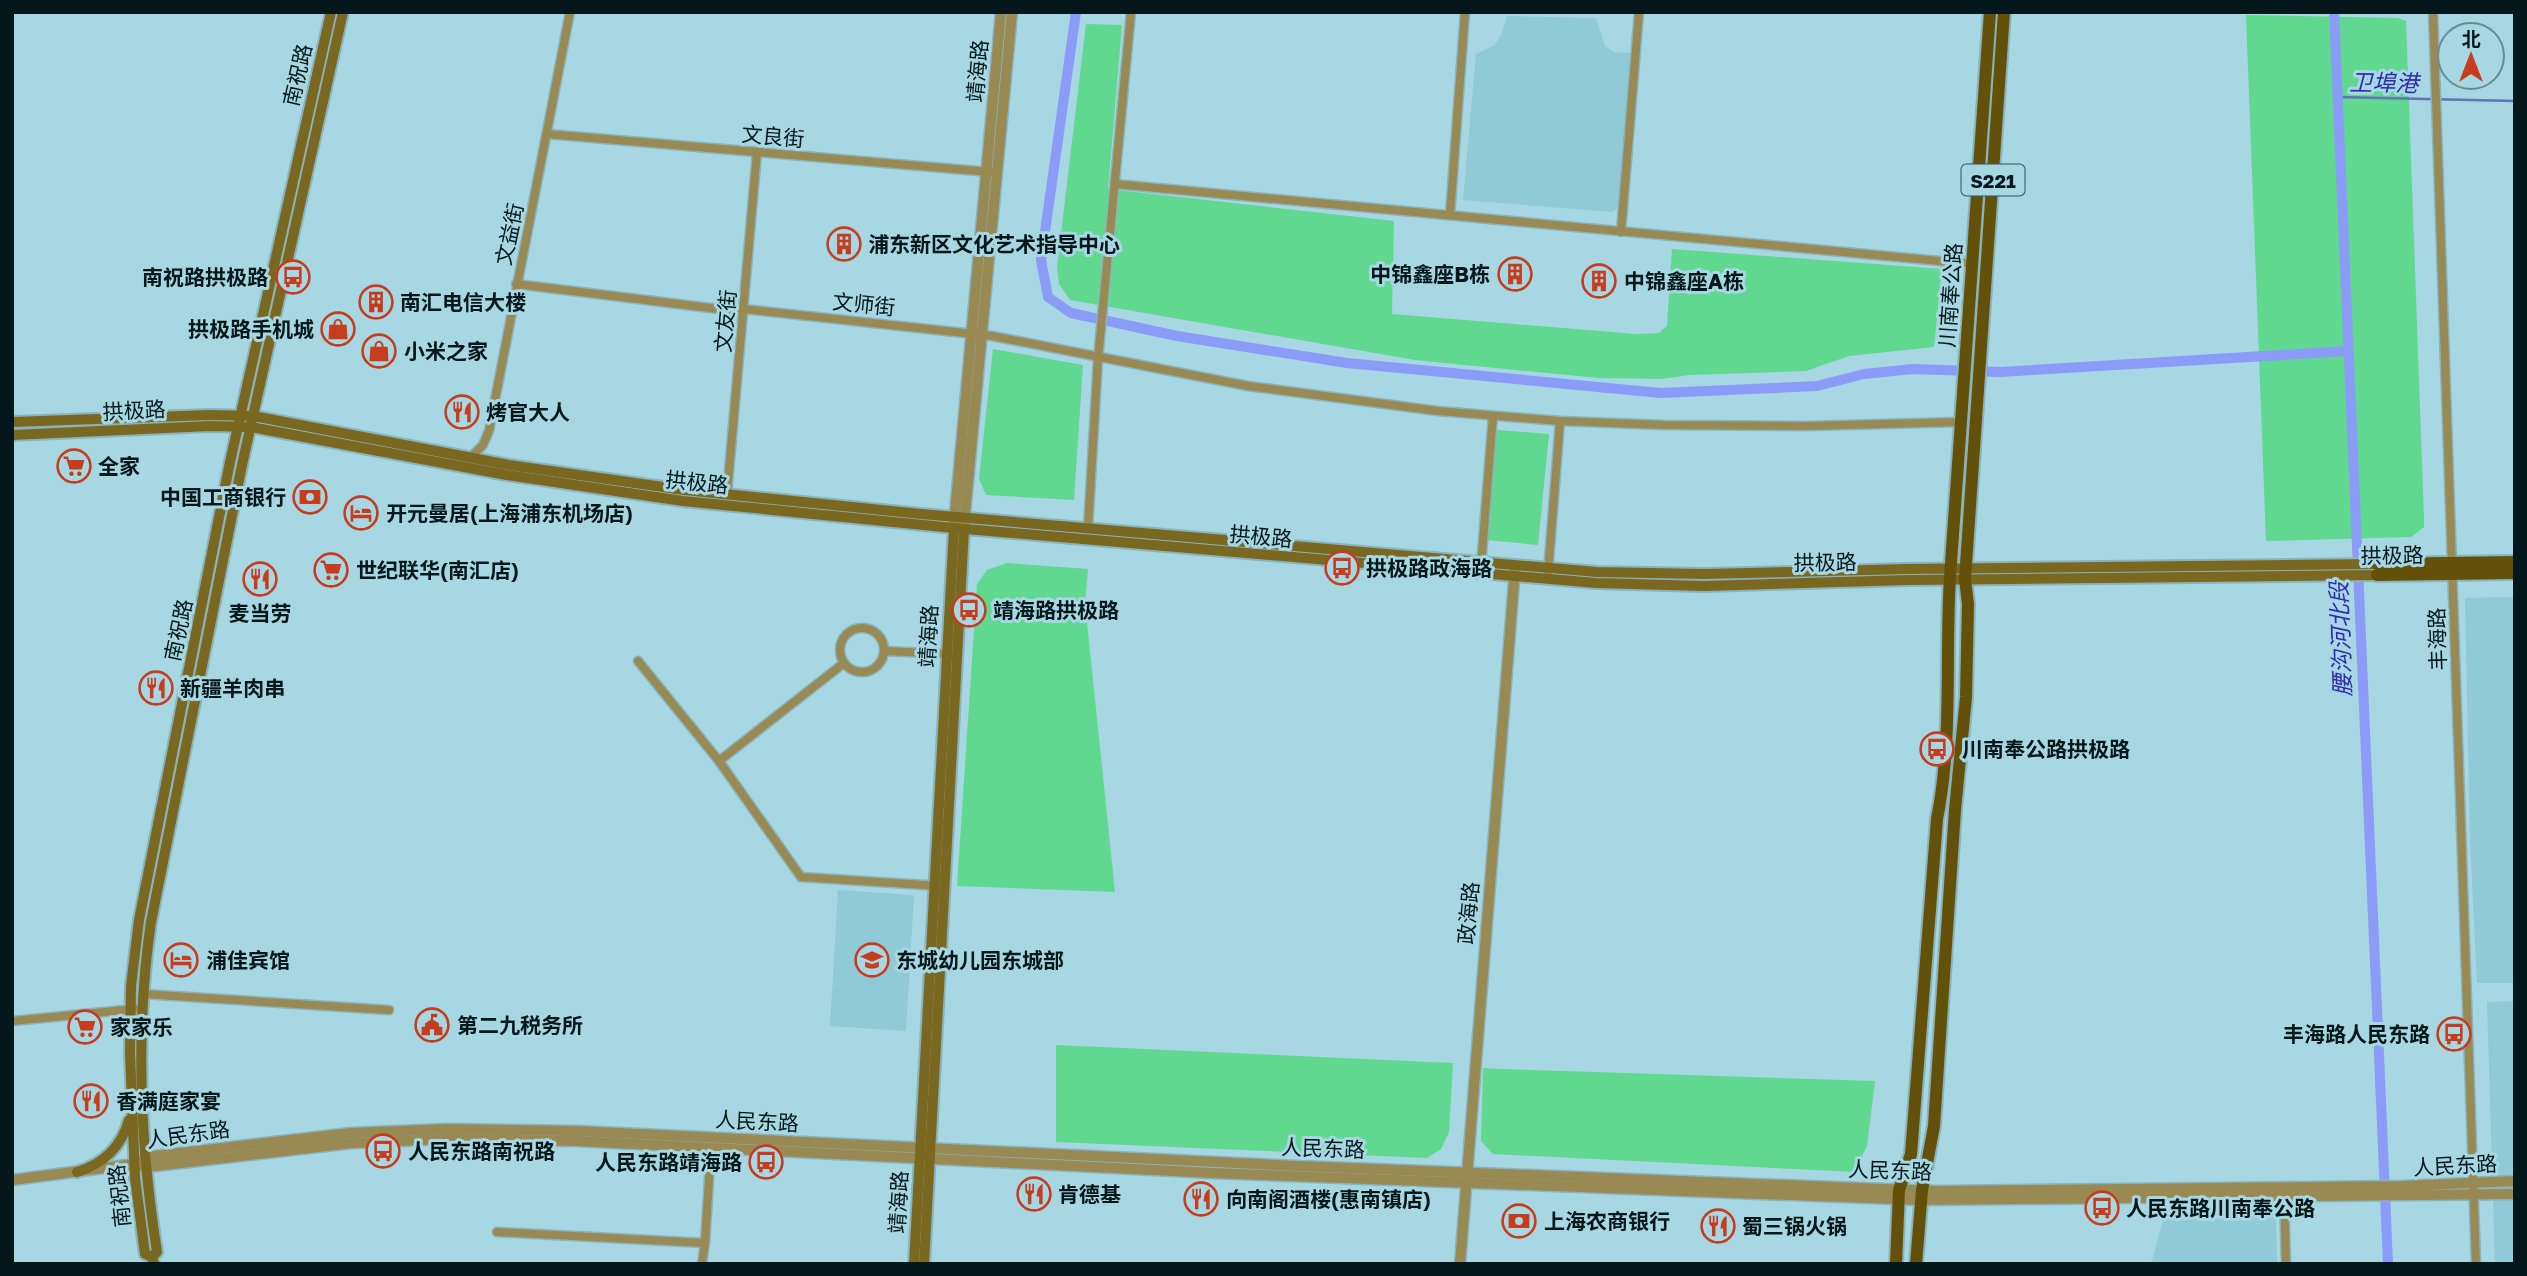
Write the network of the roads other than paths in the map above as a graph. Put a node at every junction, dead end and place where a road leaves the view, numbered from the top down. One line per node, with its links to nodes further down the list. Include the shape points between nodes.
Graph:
1 (331, 12): 24 (main road, 南祝路)
2 (343, 12): 27 (main road, 南祝路)
3 (570, 12): 12 (street, 文益街)
4 (1001, 12): 14 (street, 靖海路)
5 (1012, 12): 14 (street, 靖海路)
6 (1131, 12): 15 (street)
7 (1465, 12): 16 (street)
8 (1639, 12): 17 (street)
9 (1990, 12): 18 (main road, 川南奉公路 / S221)
10 (2004, 12): 42 (main road, 川南奉公路 / S221)
11 (2433, 12): 36 (street, 丰海路)
12 (547, 134): 13 (street, 文良街); 19 (street, 文益街)
13 (757, 152): 14 (street, 文良街); 20 (street, 文友街)
14 (992, 172): 21 (street, 靖海路)
15 (1115, 184): 16 (street); 22 (street)
16 (1450, 215): 17 (street)
17 (1622, 232): 18 (street)
18 (1972, 264): 28 (main road, 川南奉公路 / S221)
19 (516, 284): 20 (street, 文师街); 30 (street, 文益街, via 489,431)
20 (743, 311): 21 (street, 文师街); 31 (street, 文友街)
21 (977, 334): 22 (street, 文师街); 32 (street, 靖海路)
22 (1098, 359): 23 (street, 文师街, via 1311,396); 33 (street)
23 (1493, 416): 25 (street, 文师街); 35 (street)
24 (240, 421): 26 (main road, 拱极路); 27 (main road, 拱极路); 29 (main road, 拱极路); 51 (main road, 南祝路, via 143,898)
25 (1560, 421): 28 (street, 文师街, via 1737,426); 40 (street)
26 (12, 422)
27 (252, 422): 30 (main road, 拱极路); 32 (main road, 拱极路, via 410,459 569,486 697,502); 49 (main road, 南祝路, via 157,890)
28 (1961, 422): 41 (main road, 川南奉公路 / S221)
29 (12, 435)
30 (471, 457): 31 (main road, 拱极路)
31 (727, 494): 32 (main road, 拱极路)
32 (959, 523): 33 (main road, 拱极路); 35 (main road, 拱极路); 44 (main road, 靖海路)
33 (1088, 528): 35 (main road, 拱极路)
34 (2515, 562): 36 (main road, 拱极路)
35 (1481, 568): 38 (main road, 拱极路)
36 (2452, 568): 37 (main road, 拱极路); 39 (main road, 拱极路); 63 (street, 丰海路)
37 (2377, 569): 42 (main road, 拱极路)
38 (1515, 571): 40 (main road, 拱极路); 60 (street, 政海路)
39 (2515, 573)
40 (1548, 574): 41 (main road, 拱极路)
41 (1950, 574): 42 (main road, 拱极路); 66 (main road, 川南奉公路, via 1942,792 1911,1154)
42 (1966, 574): 68 (main road, 川南奉公路, via 1966,697 1934,1126)
43 (884, 651): 44 (street); 46 (street, via 871,671 858,672); 46 (street, via 875,632 856,629 841,642)
44 (951, 654): 48 (main road, 靖海路)
45 (638, 661): 47 (street)
46 (844, 663): 47 (street)
47 (719, 761): 48 (street, via 801,877)
48 (939, 886): 56 (main road, 靖海路)
49 (143, 994): 50 (main road, 南祝路); 52 (street)
50 (143, 1008): 51 (street); 57 (main road, 南祝路)
51 (130, 1009): 53 (street); 54 (main road, 南祝路)
52 (389, 1010)
53 (12, 1021)
54 (131, 1111): 58 (main road, 南祝路); 59 (main road, via 118,1146 107,1158)
55 (711, 1148): 56 (street, 人民东路); 57 (street, 人民东路, via 409,1139); 71 (street)
56 (925, 1153): 57 (street, 人民东路, via 577,1131 447,1129 351,1133); 60 (street, 人民东路); 74 (main road, 靖海路); 75 (main road, 靖海路)
57 (146, 1162): 58 (street, 人民东路); 72 (main road, 南祝路, via 158,1252)
58 (134, 1164): 59 (street, 人民东路); 72 (main road, 南祝路, via 145,1254)
59 (77, 1172): 61 (street, 人民东路)
60 (1466, 1178): 66 (street, 人民东路); 76 (street, 政海路)
61 (12, 1180)
62 (2515, 1181): 63 (street, 人民东路)
63 (2473, 1182): 64 (street, 人民东路); 69 (street, 丰海路)
64 (2403, 1191): 65 (street, 人民东路); 69 (street, 人民东路)
65 (2284, 1193): 68 (street, 人民东路); 79 (street)
66 (1899, 1194): 68 (street, 人民东路); 77 (main road, 川南奉公路)
67 (2515, 1194): 69 (street, 人民东路)
68 (1922, 1195): 78 (main road, 川南奉公路)
69 (2474, 1196): 80 (street, 丰海路)
70 (497, 1232): 71 (street)
71 (705, 1243): 73 (street)
72 (153, 1260)
73 (702, 1264)
74 (914, 1264)
75 (924, 1264)
76 (1460, 1264)
77 (1896, 1264)
78 (1916, 1264)
79 (2286, 1264)
80 (2476, 1264)

